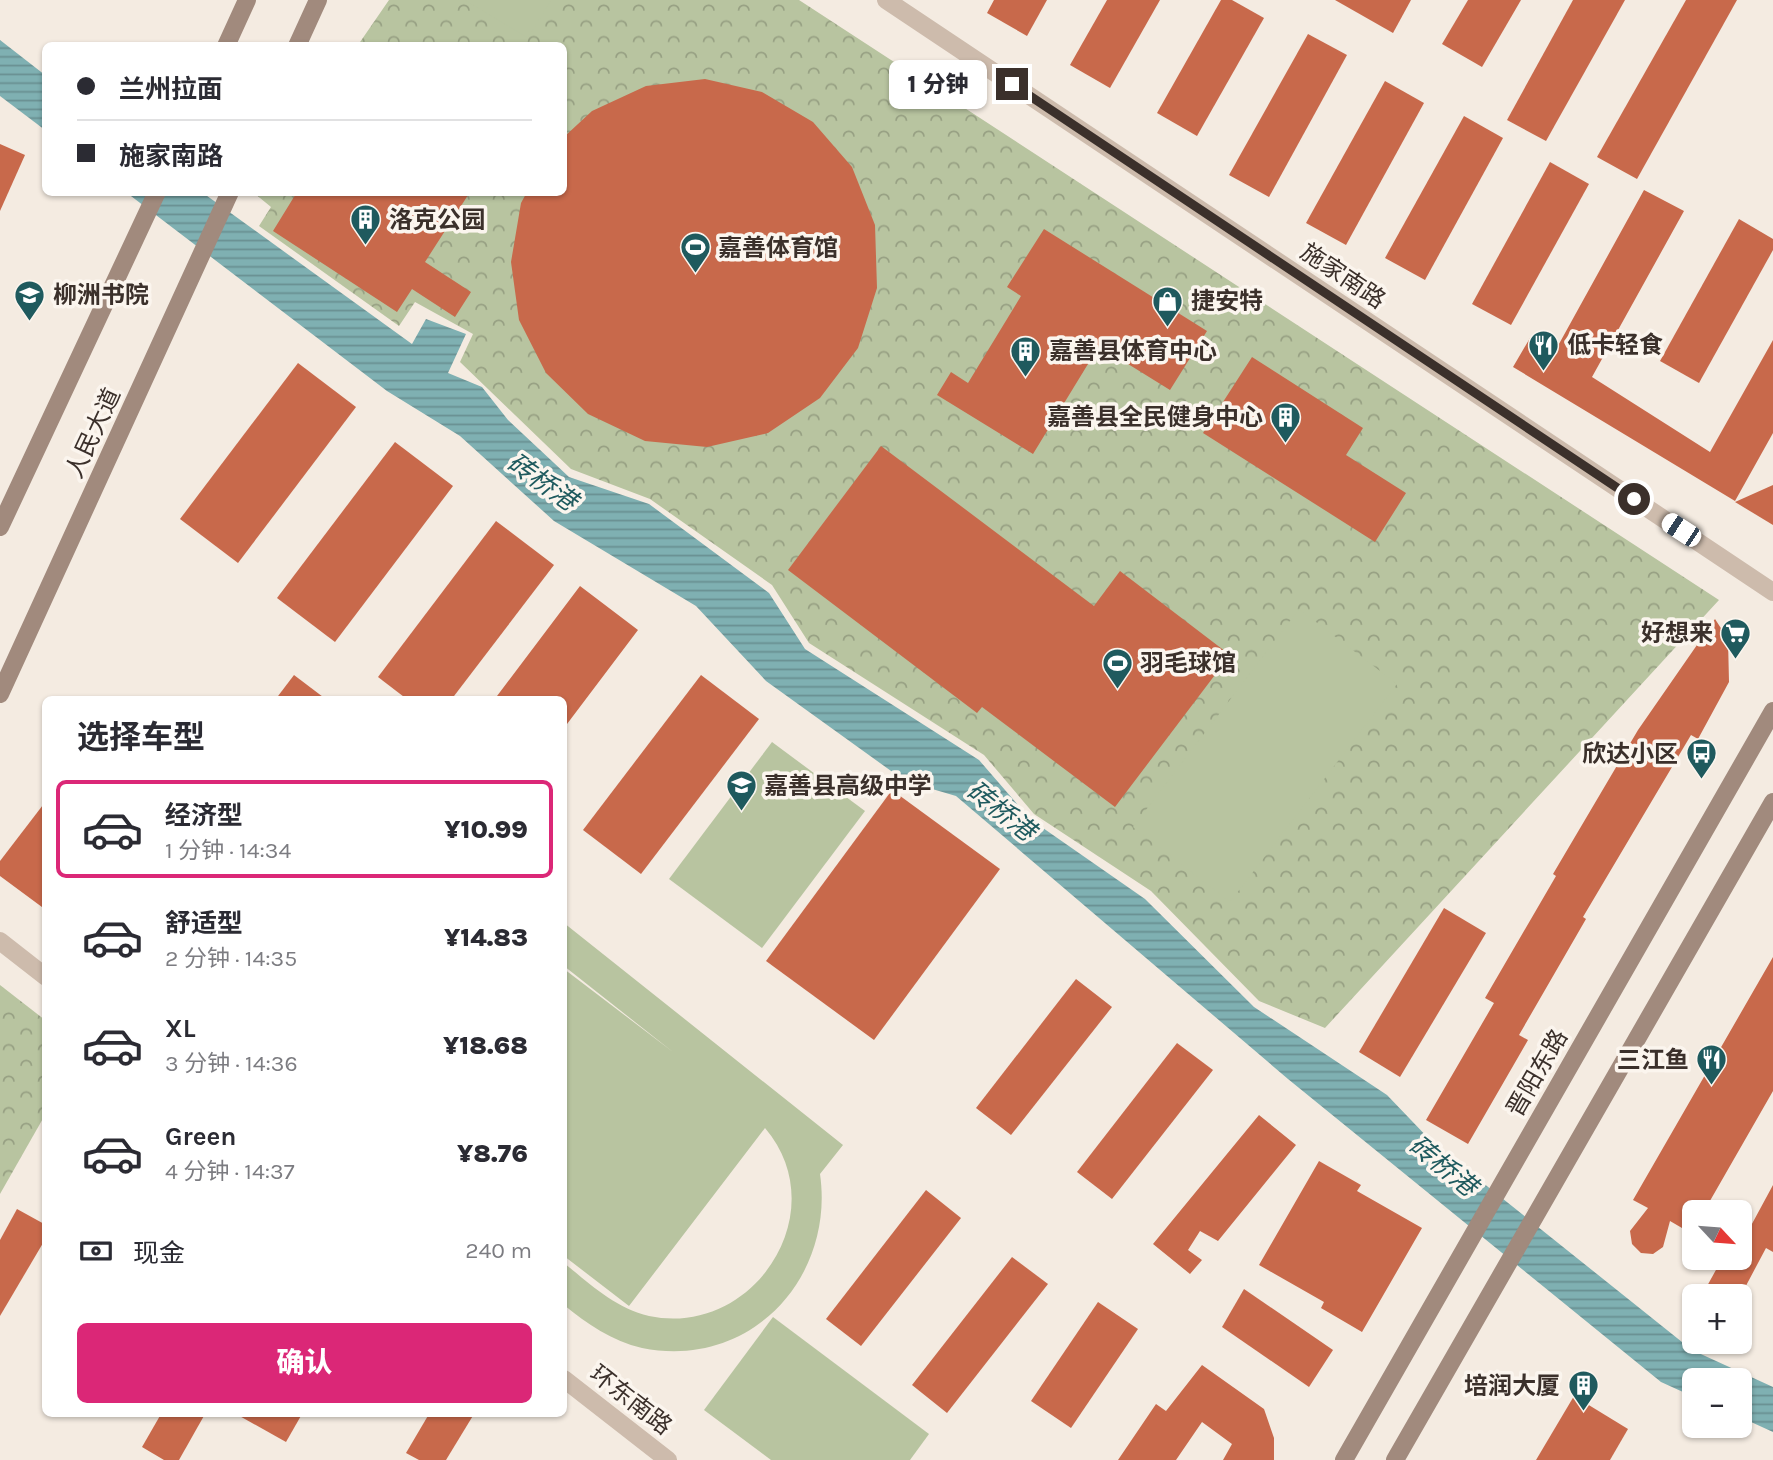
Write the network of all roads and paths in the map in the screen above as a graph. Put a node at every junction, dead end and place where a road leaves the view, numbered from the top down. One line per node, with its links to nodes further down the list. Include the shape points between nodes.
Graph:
1 (247, 0): 4 (main road)
2 (318, 0): 5 (main road)
3 (886, 0): 9 (street, 施家南路)
4 (228, 42)
5 (299, 42)
6 (155, 196): 8 (main road, 人民大道)
7 (227, 196): 10 (main road, 人民大道)
8 (0, 527)
9 (1773, 592)
10 (0, 694)
11 (1773, 711): 17 (main road, 晋阳东路)
12 (1773, 802): 18 (main road)
13 (0, 941): 14 (street)
14 (42, 974)
15 (567, 1381): 16 (street, 环东南路)
16 (668, 1460)
17 (1344, 1460)
18 (1395, 1460)

